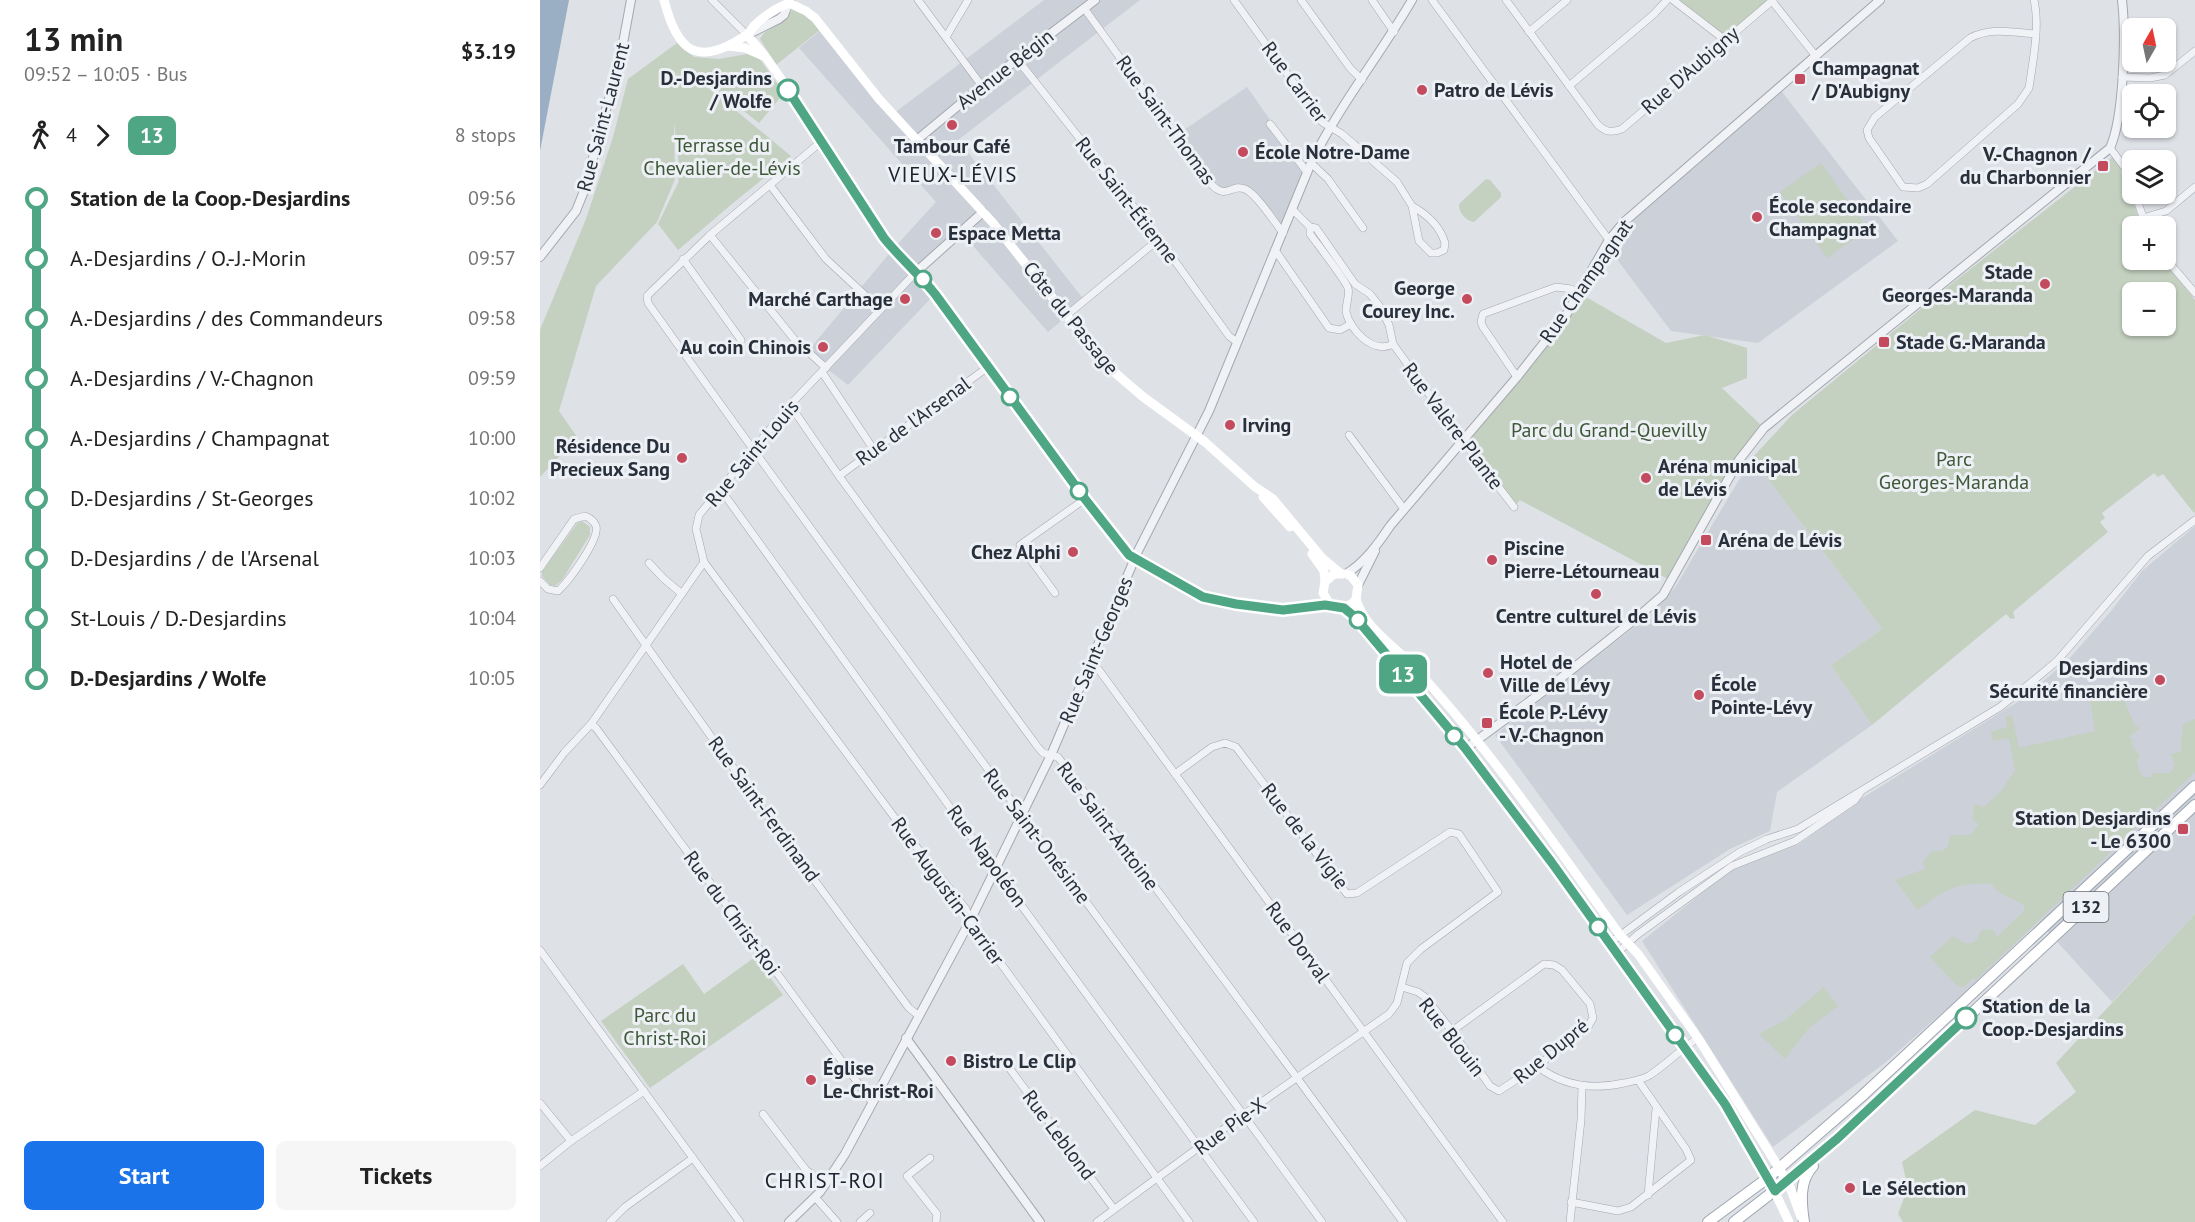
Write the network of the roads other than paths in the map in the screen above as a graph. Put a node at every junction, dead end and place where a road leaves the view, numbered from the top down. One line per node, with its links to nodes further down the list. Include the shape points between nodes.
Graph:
1 (631, 0): 58 (street, Rue Saint-Laurent, via 621,54 584,191 576,211)
2 (664, 0): 28 (main road, via 683,45 704,52)
3 (712, 0): 25 (street)
4 (918, 0): 26 (street)
5 (968, 0): 26 (street)
6 (1095, 0): 21 (street, Avenue Bégin)
7 (1234, 0): 38 (street, Rue Carrier, via 1322,122)
8 (1301, 0): 34 (street)
9 (1372, 0): 22 (street)
10 (1412, 0): 22 (street, Rue Saint-Georges)
11 (1432, 0): 56 (street)
12 (1506, 0): 23 (street)
13 (1567, 0): 23 (street)
14 (1667, 0): 36 (street)
15 (1673, 0): 27 (street)
16 (1773, 0): 27 (street, Rue D'Aubigny); 30 (street, Rue D'Aubigny)
17 (1880, 0): 30 (street, Rue Champagnat)
18 (2034, 0): 24 (street)
19 (2122, 0): 33 (street)
20 (789, 1): 25 (main road); 39 (main road, Côte du Passage, via 815,18 879,99)
21 (1084, 8): 32 (street, Avenue Bégin); 53 (street, Rue Saint-Thomas, via 1211,184 1223,192 1239,188 1250,192)
22 (1394, 32): 34 (street, Rue Saint-Georges)
23 (1529, 32): 36 (street)
24 (2035, 34): 24 (street, via 1992,31 1970,38 1875,117 1867,130 1869,138 1903,187 1927,184 2018,104 2029,88)
25 (747, 35): 28 (main road); 31 (main road)
26 (946, 37): 35 (street)
27 (1725, 40): 36 (street, Rue D'Aubigny, via 1622,129 1605,131)
28 (725, 46): 31 (main road, via 745,48)
29 (2195, 51): 33 (street, via 2165,75)
30 (1815, 55): 56 (street, Rue Champagnat, via 1638,208)
31 (765, 57): 40 (main road)
32 (1017, 59): 35 (street, Avenue Bégin); 55 (street, Rue Saint-Étienne)
33 (2122, 77): 41 (street)
34 (1362, 80): 38 (street, Rue Saint-Georges)
35 (982, 86): 39 (street, Avenue Bégin)
36 (1569, 86)
37 (1270, 124): 44 (street)
38 (1331, 128): 42 (street, Rue Saint-Georges); 47 (street, Rue Carrier, via 1397,182)
39 (918, 139): 49 (main road, Côte du Passage)
40 (822, 141): 45 (street); 61 (main road, via 884,238)
41 (2110, 148): 43 (street); 106 (street, via 1764,428 1739,460 1662,595)
42 (1311, 163): 44 (street, Rue Saint-Georges); 52 (street, via 1328,179)
43 (2122, 164)
44 (1307, 172): 48 (street, Rue Saint-Georges)
45 (770, 185): 54 (street); 66 (street, via 826,258)
46 (2195, 187): 50 (street, via 2166,211)
47 (1412, 206): 47 (street, Rue Carrier, via 1419,241 1431,253 1441,252 1445,243 1439,230 1428,215)
48 (1293, 210): 51 (street, Rue Valère-Plante); 53 (street, Rue Saint-Georges)
49 (983, 212): 61 (street, Rue Saint-Louis); 67 (main road, Côte du Passage)
50 (2150, 216)
51 (1310, 227): 62 (street, Rue Valère-Plante, via 1316,228); 63 (street, Rue Valère-Plante, via 1310,234)
52 (1363, 228)
53 (1283, 233): 57 (street, Rue Saint-Georges)
54 (710, 235): 59 (street); 73 (street)
55 (1158, 239): 67 (street); 70 (street, Rue Saint-Étienne)
56 (1609, 240): 64 (street, Rue Champagnat)
57 (1275, 250): 68 (street, via 1329,328 1340,330); 70 (street, Rue Saint-Georges)
58 (540, 257)
59 (683, 259): 69 (street); 79 (street, Rue Saint-Onésime, via 647,296 648,303)
60 (2175, 270): 65 (street)
61 (916, 272): 66 (street, Rue Saint-Louis); 72 (main road)
62 (1355, 284): 63 (street); 71 (street, Rue Valère-Plante, via 1370,294 1385,316)
63 (1348, 288): 68 (street, via 1346,313)
64 (1579, 293): 74 (street, Rue Champagnat); 74 (street, via 1556,287 1483,314 1483,327)
65 (2195, 293)
66 (880, 309): 73 (street, Rue Saint-Louis)
67 (1067, 315): 77 (main road, Côte du Passage, via 1110,369)
68 (1351, 324): 71 (street, Rue Valère-Plante, via 1372,345 1387,348)
69 (741, 340)
70 (1237, 342): 77 (street, Rue Saint-Georges)
71 (1393, 344): 78 (street, Rue Valère-Plante)
72 (988, 367): 80 (street, Rue de l'Arsenal); 84 (main road)
73 (824, 370): 75 (street, Rue Saint-Louis); 80 (street)
74 (1517, 377): 78 (street, Rue Champagnat)
75 (790, 405): 79 (street, Rue Saint-Louis); 81 (street, Rue Saint-Antoine)
76 (1349, 435): 86 (street)
77 (1197, 436): 82 (main road, Côte du Passage); 89 (street, Rue Saint-Georges)
78 (1462, 440): 85 (street, Rue Valère-Plante); 86 (street, Rue Champagnat)
79 (753, 450): 83 (street, Rue Saint-Louis); 114 (street, Rue Saint-Onésime)
80 (874, 450): 81 (street, Rue de l'Arsenal)
81 (839, 476): 108 (street, Rue Saint-Antoine, via 1037,746)
82 (1254, 486): 93 (main road, via 1280,505 1322,558); 95 (main road, via 1324,571)
83 (721, 490): 90 (street, Rue Saint-Louis, via 699,515 696,529); 115 (street, Rue Napoléon)
84 (1085, 499): 89 (main road, via 1124,550); 97 (street, via 1020,545)
85 (1514, 507)
86 (1404, 509): 88 (street, Rue Champagnat)
87 (2195, 520): 112 (street, via 2148,556 2057,661 2028,685 2000,707)
88 (1377, 545): 93 (street, Rue Champagnat); 96 (street, Rue Champagnat)
89 (1135, 558): 101 (main road, via 1203,597 1283,610); 104 (street, Rue Saint-Georges)
90 (704, 562): 98 (street); 116 (street, Rue Augustin-Carrier, via 966,909)
91 (649, 563): 98 (street)
92 (540, 568): 94 (street, via 574,519 585,516 592,520 596,525 594,540 567,583 558,591 548,589)
93 (1343, 573): 95 (main road); 96 (main road)
94 (540, 581)
95 (1325, 582): 101 (main road, via 1323,593)
96 (1358, 585): 99 (main road)
97 (1055, 593)
98 (682, 594): 103 (street)
99 (1356, 598): 102 (main road); 106 (main road, via 1371,624 1421,674)
100 (613, 599): 103 (street, Rue Saint-Ferdinand)
101 (1331, 606): 102 (main road)
102 (1344, 608): 107 (main road)
103 (645, 643): 105 (street); 125 (street, Rue Saint-Ferdinand, via 794,852 909,1008)
104 (1092, 663): 108 (street, Rue Saint-Georges); 109 (street, Rue Dorval)
105 (591, 724): 110 (street); 138 (street, Rue du Christ-Roi)
106 (1476, 740): 107 (street); 117 (main road)
107 (1465, 748): 118 (main road)
108 (1051, 755): 114 (street, Rue Saint-Georges); 133 (street, Rue Saint-Antoine, via 1058,758)
109 (1175, 774): 124 (street, Rue de la Vigie, via 1212,747 1226,743 1236,747 1347,894 1357,892 1450,832 1460,834 1498,892 1407,963); 126 (street, Rue Dorval)
110 (540, 785)
111 (2195, 786): 149 (main road, 132, via 1861,1097)
112 (1860, 793): 117 (street, via 1798,830 1740,852); 119 (street, via 1856,800 1795,841 1732,866)
113 (2195, 805): 143 (main road, 132)
114 (1022, 816): 115 (street, Rue Saint-Georges); 142 (street, Rue Saint-Onésime)
115 (996, 871): 116 (street, Rue Saint-Georges); 145 (street, Rue Napoléon)
116 (970, 921): 125 (street, Rue Saint-Georges); 150 (street, Rue Augustin-Carrier)
117 (1620, 935): 118 (street); 119 (main road)
118 (1610, 943): 121 (main road)
119 (1629, 943): 121 (street); 129 (main road)
120 (540, 950): 122 (street)
121 (1617, 953): 130 (main road)
122 (547, 960): 123 (street); 136 (street)
123 (540, 966)
124 (1402, 987): 126 (street, Rue de la Vigie, via 1389,1014); 127 (street, Rue Blouin, via 1425,997)
125 (919, 1016): 128 (street, Rue Saint-Georges)
126 (1364, 1031): 133 (street, Rue Pie-X); 172 (street, Rue Dorval)
127 (1452, 1031): 132 (street, Rue Dupré, via 1544,964 1554,965 1562,969 1590,1004 1593,1018 1588,1027); 137 (street, Rue Blouin, via 1490,1086)
128 (906, 1038): 138 (street, Rue Saint-Georges); 166 (street)
129 (1698, 1038): 130 (street); 149 (main road)
130 (1684, 1047): 134 (street); 151 (main road, via 1725,1104)
131 (1004, 1061): 158 (street, Rue Leblond)
132 (1537, 1066): 135 (street, via 1547,1074); 137 (street, Rue Dupré)
133 (1298, 1078): 142 (street, Rue Pie-X); 171 (street, Rue Saint-Antoine)
134 (1638, 1080): 135 (street, via 1607,1087); 140 (street)
135 (1582, 1086): 157 (street)
136 (644, 1091): 144 (street); 146 (street)
137 (1499, 1091)
138 (872, 1102): 153 (street, Rue Saint-Georges)
139 (540, 1103): 144 (street)
140 (1656, 1109): 155 (street); 155 (street, via 1691,1160)
141 (763, 1114): 153 (street, via 806,1170)
142 (1243, 1115): 145 (street, Rue Pie-X); 170 (street, Rue Saint-Onésime)
143 (1838, 1138): 152 (main road, 132); 177 (main road, via 1804,1179)
144 (571, 1141): 148 (street)
145 (1200, 1148): 150 (street, Rue Pie-X); 169 (street, Rue Napoléon)
146 (693, 1158): 160 (street); 161 (street)
147 (930, 1158): 165 (street, via 907,1176 937,1214)
148 (540, 1166)
149 (1779, 1168): 151 (main road, 132); 152 (main road)
150 (1158, 1178): 158 (street, Rue Pie-X); 168 (street, Rue Augustin-Carrier)
151 (1769, 1178): 154 (main road); 174 (main road, 132)
152 (1787, 1182): 154 (main road, 132); 177 (main road)
153 (826, 1184): 156 (street, Rue Saint-Georges)
154 (1775, 1191): 175 (main road, 132); 176 (main road)
155 (1648, 1195): 157 (street, via 1618,1211)
156 (815, 1197): 162 (street, Rue Saint-Georges); 163 (street)
157 (1571, 1202): 173 (street)
158 (1114, 1209): 167 (street, Rue Pie-X)
159 (870, 1213): 164 (street)
160 (610, 1222)
161 (740, 1222)
162 (789, 1222)
163 (837, 1222)
164 (860, 1222)
165 (936, 1222)
166 (1040, 1222)
167 (1096, 1222)
168 (1189, 1222)
169 (1254, 1222)
170 (1322, 1222)
171 (1402, 1222)
172 (1503, 1222)
173 (1570, 1222)
174 (1708, 1222)
175 (1734, 1222)
176 (1790, 1222)
177 (1804, 1222)

